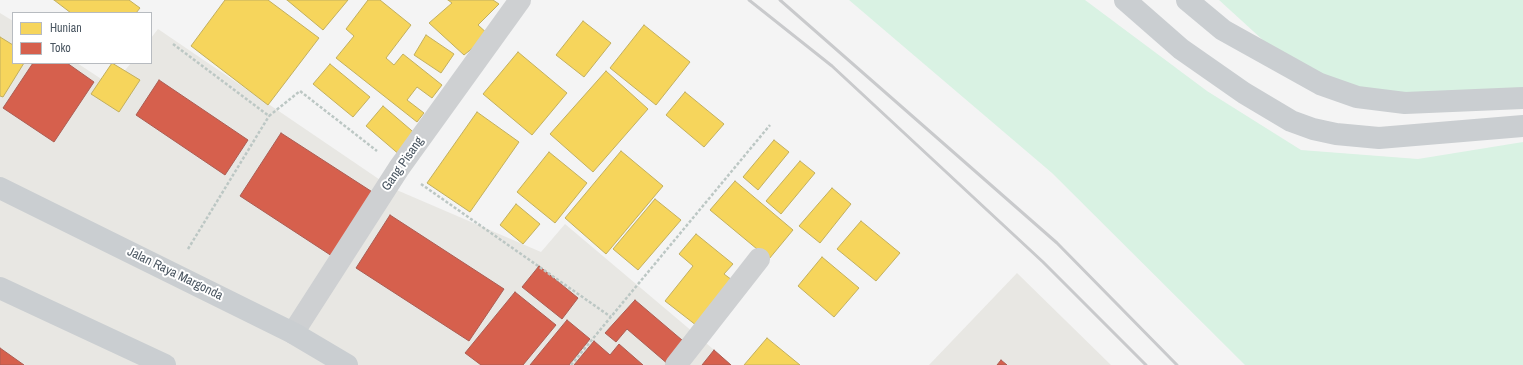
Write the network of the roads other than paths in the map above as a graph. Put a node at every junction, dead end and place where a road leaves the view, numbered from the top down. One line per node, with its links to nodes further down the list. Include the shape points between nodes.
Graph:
1 (520, 0): 9 (street, Gang Pisang, via 399,168)
2 (1125, 0): 5 (main road, via 1181,49 1239,90 1291,121 1313,128 1336,134 1379,138)
3 (1187, 0): 4 (main road, via 1230,33 1320,84 1357,97 1405,103)
4 (1523, 98)
5 (1523, 126)
6 (0, 188): 9 (main road, Jalan Raya Margonda)
7 (759, 260): 12 (street)
8 (0, 288): 10 (main road)
9 (293, 333): 11 (main road, Jalan Raya Margonda)
10 (165, 365)
11 (347, 365)
12 (676, 365)

